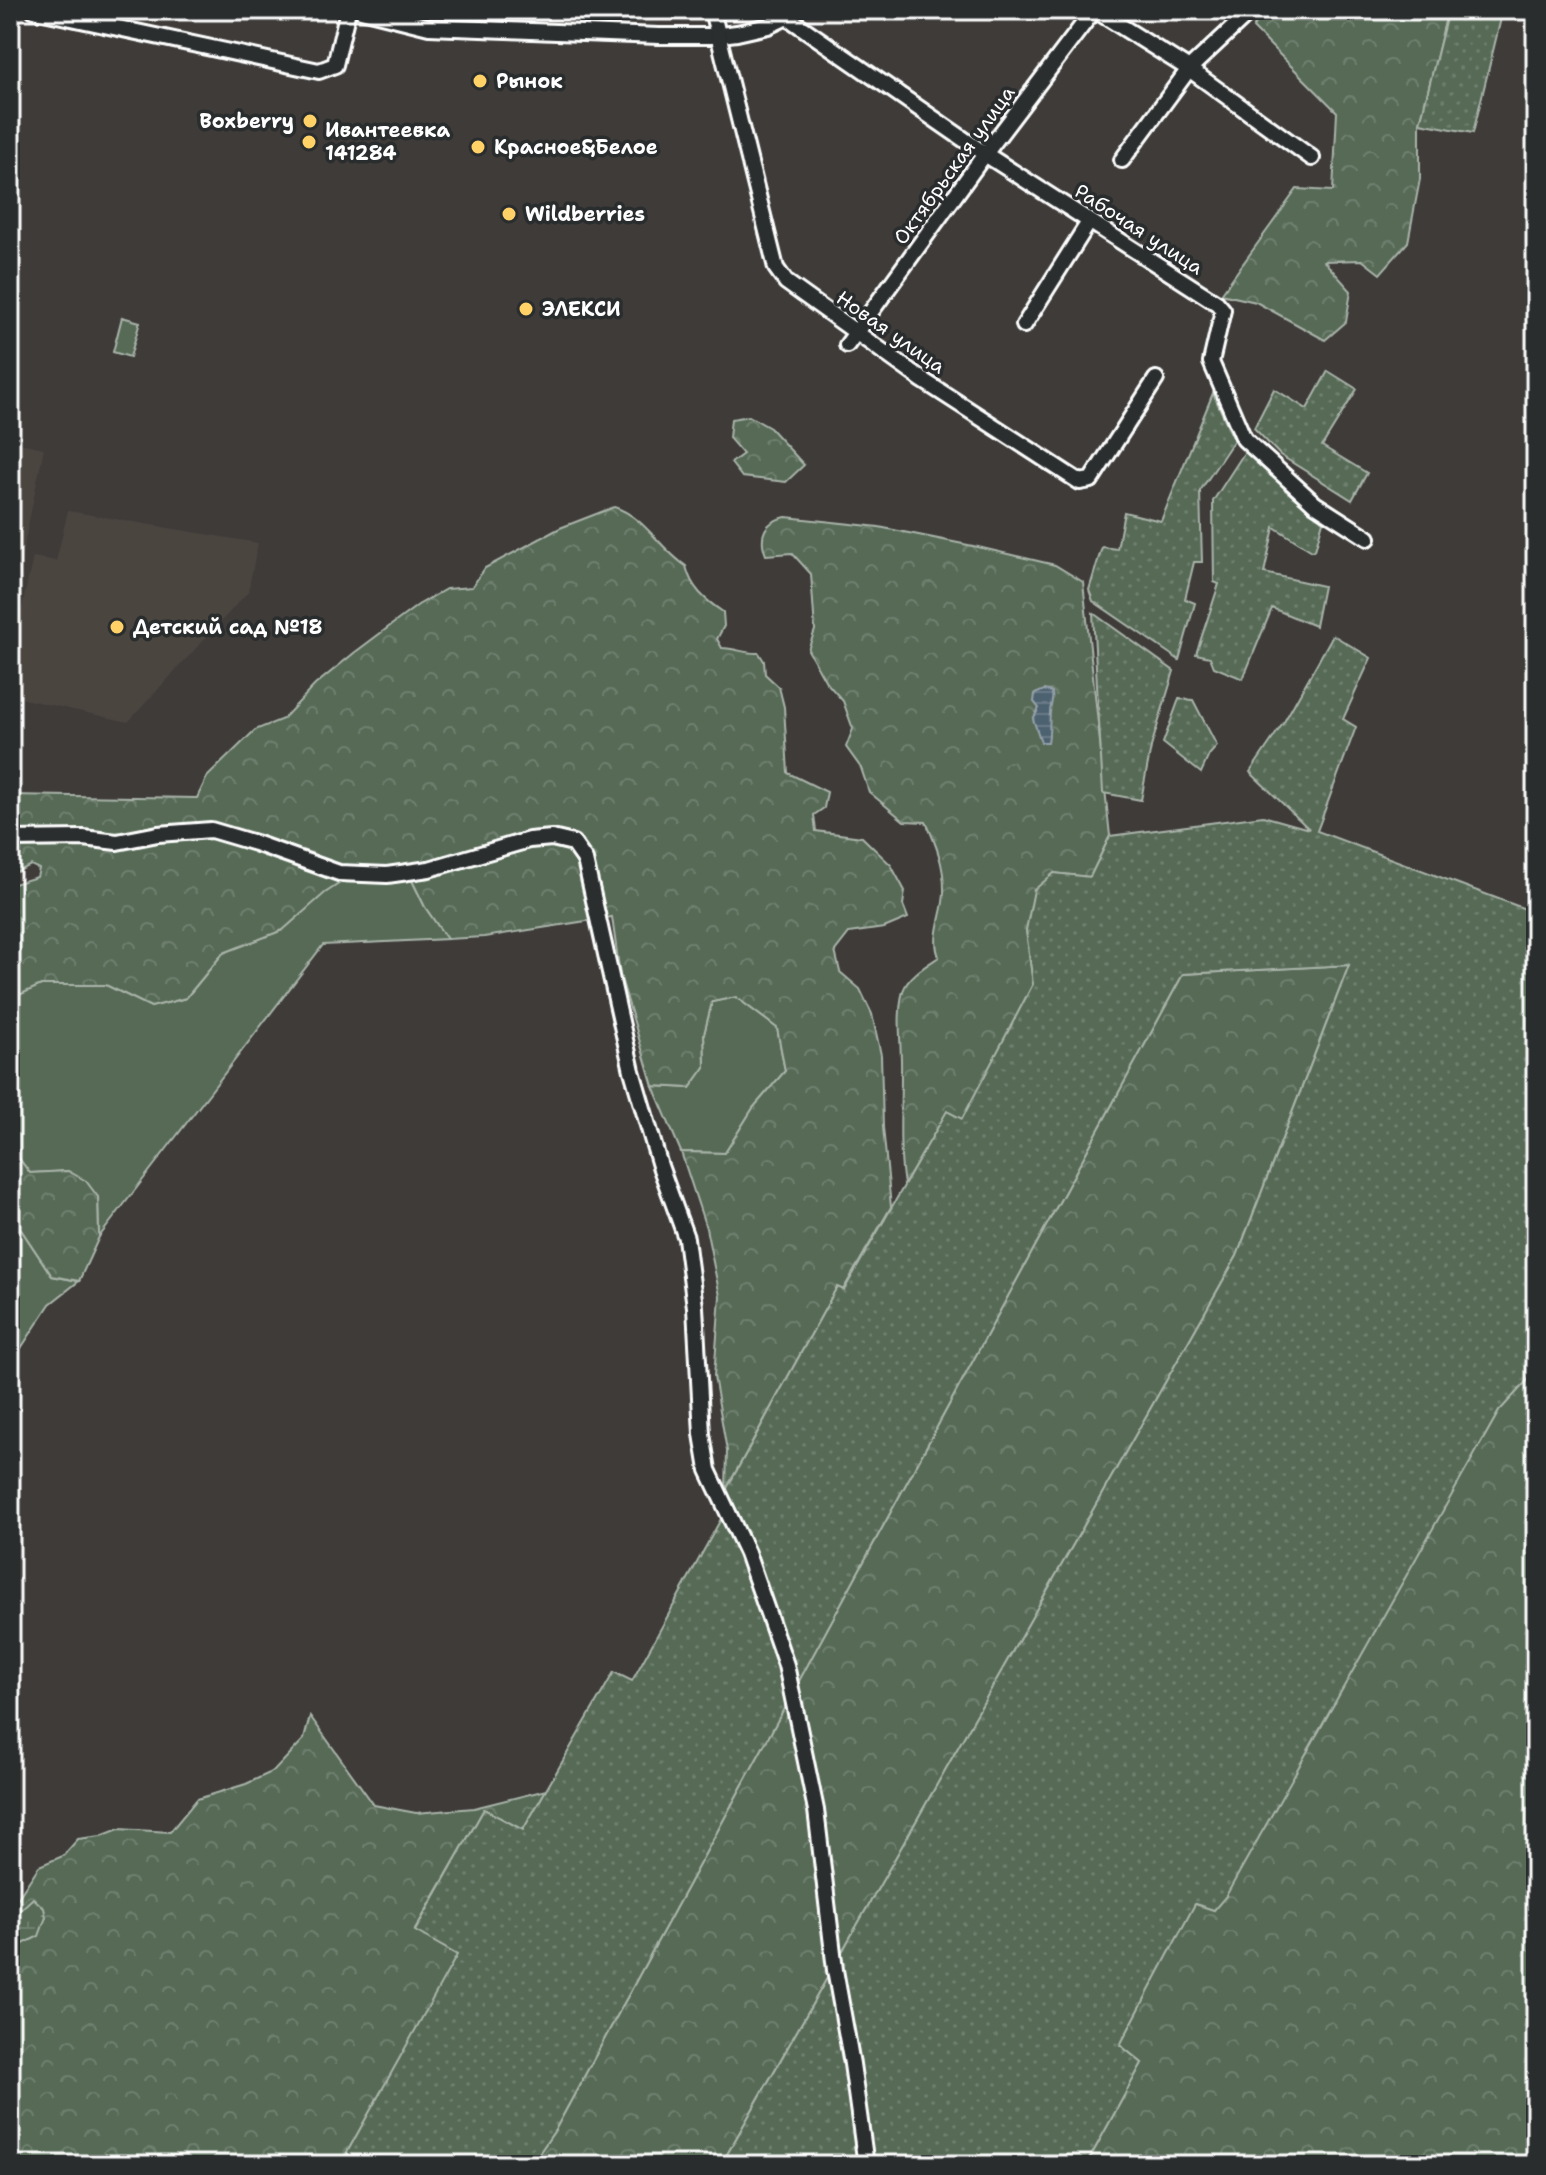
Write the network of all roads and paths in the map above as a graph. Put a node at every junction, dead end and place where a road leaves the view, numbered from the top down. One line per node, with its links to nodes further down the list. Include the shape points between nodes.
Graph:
1 (34, 10): 2 (street, via 319,71 335,65)
2 (348, 10)
3 (361, 10): 8 (street, via 449,29)
4 (712, 10): 8 (street, Новая улица)
5 (1095, 10): 9 (street); 10 (street, Октябрьская улица)
6 (1252, 10): 9 (street)
7 (790, 14): 8 (street, via 768,26); 10 (street, Рабочая улица)
8 (718, 35): 15 (street, Новая улица, via 776,268)
9 (1189, 69): 11 (street); 12 (street)
10 (985, 154): 13 (street, Рабочая улица); 15 (street, Октябрьская улица)
11 (1312, 158)
12 (1122, 160)
13 (1089, 222): 14 (street); 17 (street, Рабочая улица, via 1217,303 1223,310 1222,322 1211,362 1244,439 1315,504)
14 (1024, 325)
15 (852, 340): 16 (street, Новая улица, via 1080,482 1091,480)
16 (1156, 379)
17 (1368, 538)
18 (10, 839): 19 (street, via 117,842 211,830 339,873 387,875 552,838 573,843 585,860 632,1071 686,1238 708,1470 747,1553 786,1665 816,1810)
19 (866, 2165)

